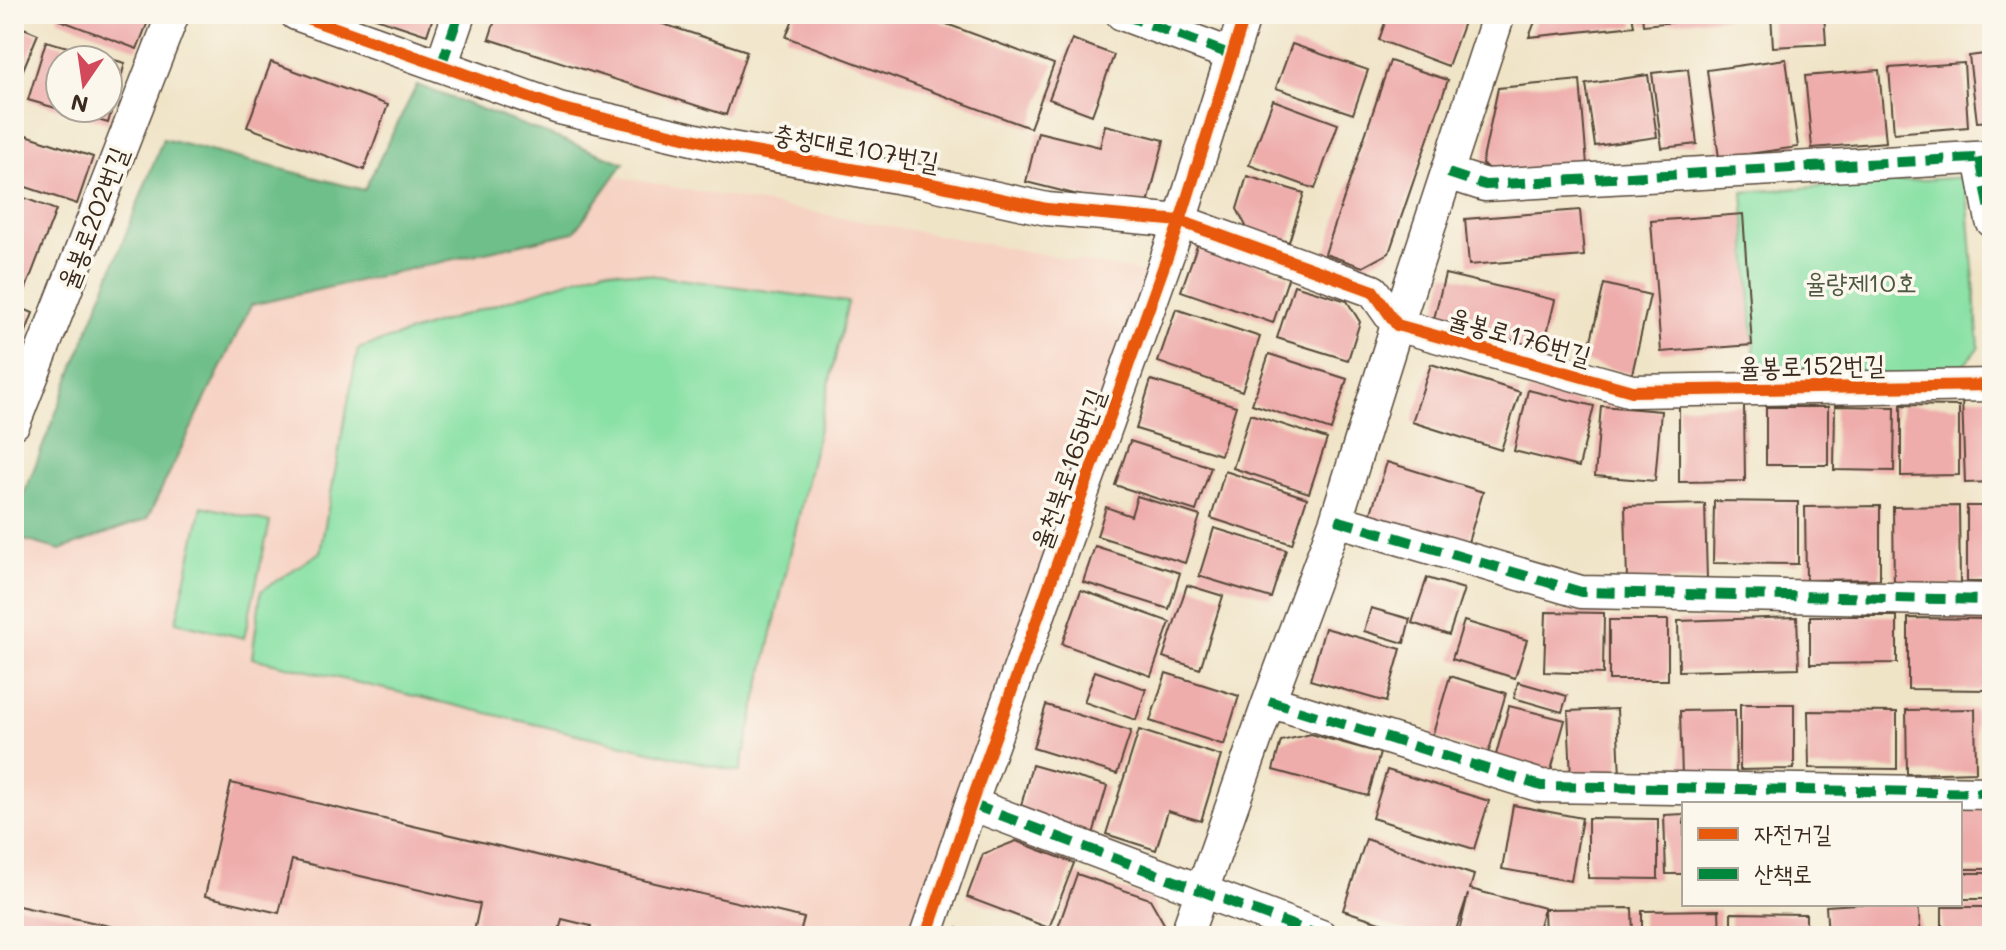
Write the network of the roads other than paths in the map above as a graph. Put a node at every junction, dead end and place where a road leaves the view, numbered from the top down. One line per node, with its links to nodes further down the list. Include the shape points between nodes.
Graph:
1 (173, 14): 16 (street, 율봉로202번길)
2 (296, 14): 8 (street, 충청대로107번길)
3 (459, 14): 8 (street)
4 (1122, 14): 7 (street)
5 (1245, 14): 7 (street, 율천북로165번길)
6 (1499, 14): 10 (street)
7 (1232, 55): 11 (street, 율천북로165번길)
8 (441, 66): 11 (street, 충청대로107번길, via 559,108 731,148 1047,209)
9 (1986, 158): 10 (street, via 1485,185); 12 (street)
10 (1448, 173): 13 (street)
11 (1180, 221): 13 (street, 충청대로107번길, via 1373,291); 21 (street, 율천북로165번길)
12 (1992, 221)
13 (1397, 325): 15 (street, 율봉로176번길); 17 (street)
14 (1992, 385): 15 (street, 율봉로152번길)
15 (1632, 391)
16 (14, 423)
17 (1336, 520): 18 (street, via 1581,592); 19 (street)
18 (1992, 600)
19 (1269, 701): 20 (street, via 1541,786); 22 (street)
20 (1992, 793)
21 (971, 804): 22 (street); 23 (street, 율천북로165번길)
22 (1203, 890): 24 (street); 25 (street)
23 (926, 936)
24 (1186, 936)
25 (1321, 936)

